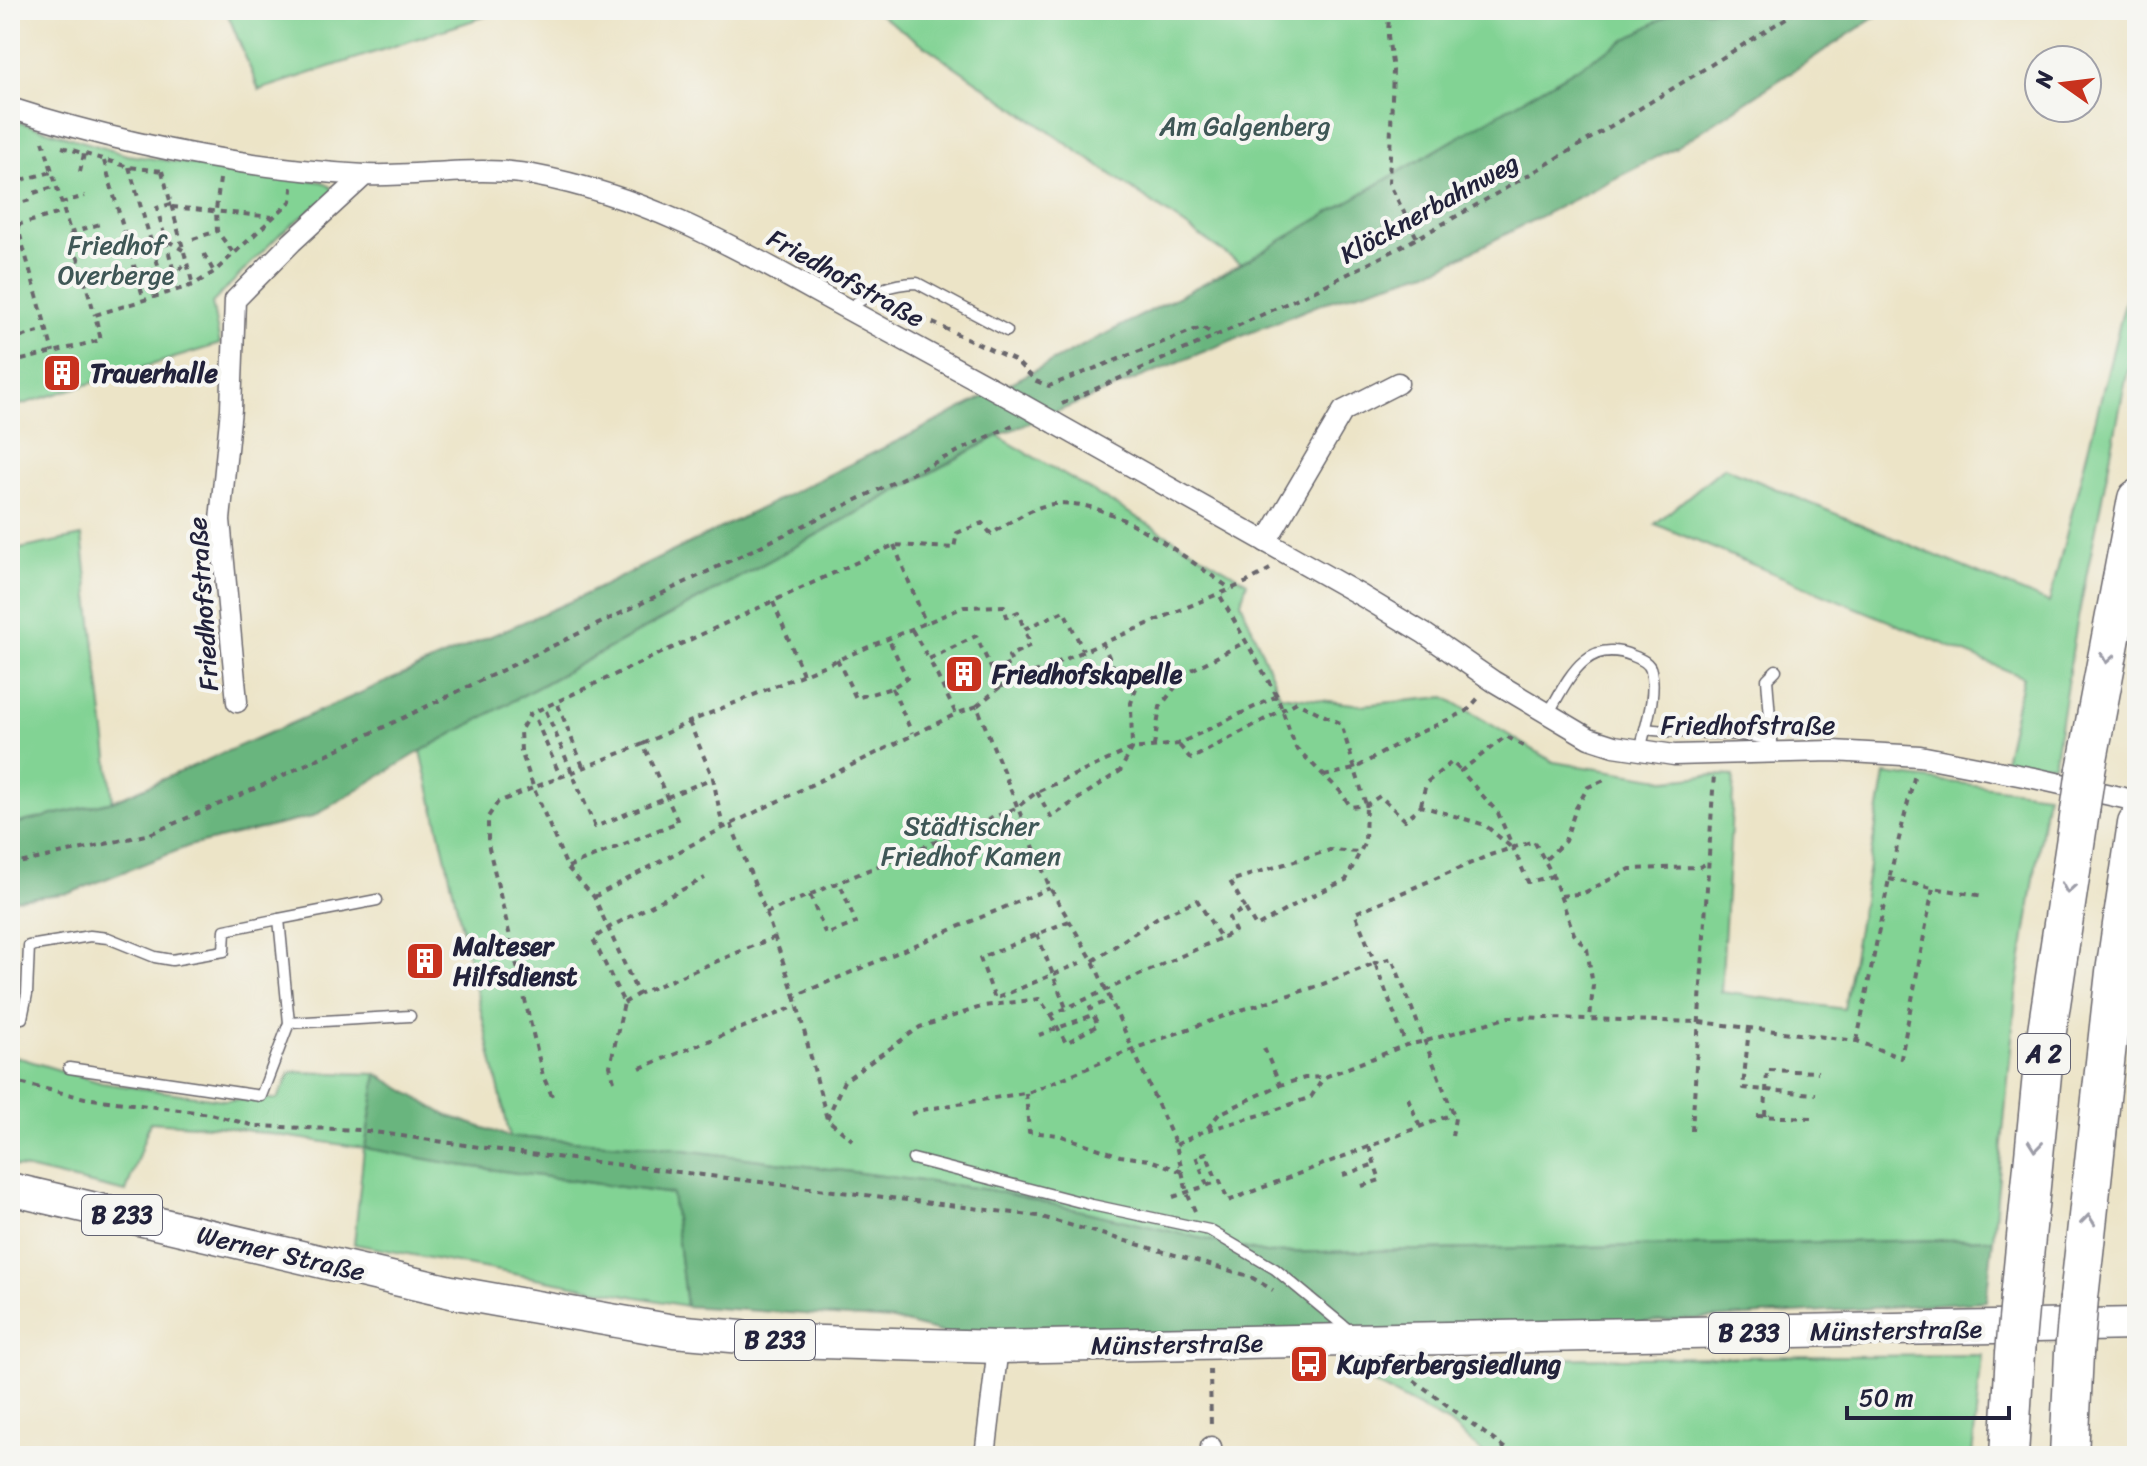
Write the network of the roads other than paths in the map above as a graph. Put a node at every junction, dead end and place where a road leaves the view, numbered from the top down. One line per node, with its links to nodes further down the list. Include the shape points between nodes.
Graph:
1 (10, 108): 2 (street, Friedhofstraße, via 159,149)
2 (365, 175): 3 (street, Friedhofstraße, via 498,170 576,184 673,217); 9 (street, Friedhofstraße, via 235,300 220,520)
3 (848, 309): 4 (lane, via 868,294 917,283); 7 (street, Friedhofstraße, bridge, via 1020,414 1057,414)
4 (1007, 331)
5 (1398, 383): 7 (street, via 1343,411)
6 (2137, 499): 29 (highway, A 2, one-way to 29, bridge, via 2086,770 2045,1044)
7 (1266, 542): 10 (street, Friedhofstraße, via 1425,634)
8 (1776, 670): 12 (lane, via 1767,679)
9 (237, 702)
10 (1548, 714): 11 (lane, via 1586,658 1609,650 1622,652 1649,666 1652,673); 13 (street, Friedhofstraße, via 1589,738)
11 (1645, 729): 12 (lane, via 1751,735); 13 (lane)
12 (1773, 746): 13 (street, Friedhofstraße, via 1714,755); 14 (street, Friedhofstraße, via 1920,756)
13 (1640, 751)
14 (2137, 801)
15 (2137, 823): 30 (highway, A 2, one-way to 15, bridge, via 2079,1298)
16 (377, 900): 17 (lane)
17 (279, 919): 19 (lane, via 225,930 224,951 185,959 155,957 90,936 29,946 22,1018); 20 (lane)
18 (410, 1016): 20 (lane)
19 (10, 1019)
20 (289, 1023): 21 (lane, via 261,1096)
21 (69, 1068)
22 (913, 1159): 26 (lane, via 1209,1230 1275,1269)
23 (10, 1189): 24 (main road, Werner Straße / B 233)
24 (554, 1311): 27 (main road, Münsterstraße / B 233, via 674,1331 787,1341)
25 (2137, 1324): 26 (main road, Münsterstraße / B 233)
26 (1361, 1339): 27 (main road, Münsterstraße / B 233)
27 (998, 1347): 28 (street)
28 (985, 1456)
29 (2009, 1456)
30 (2069, 1456)

